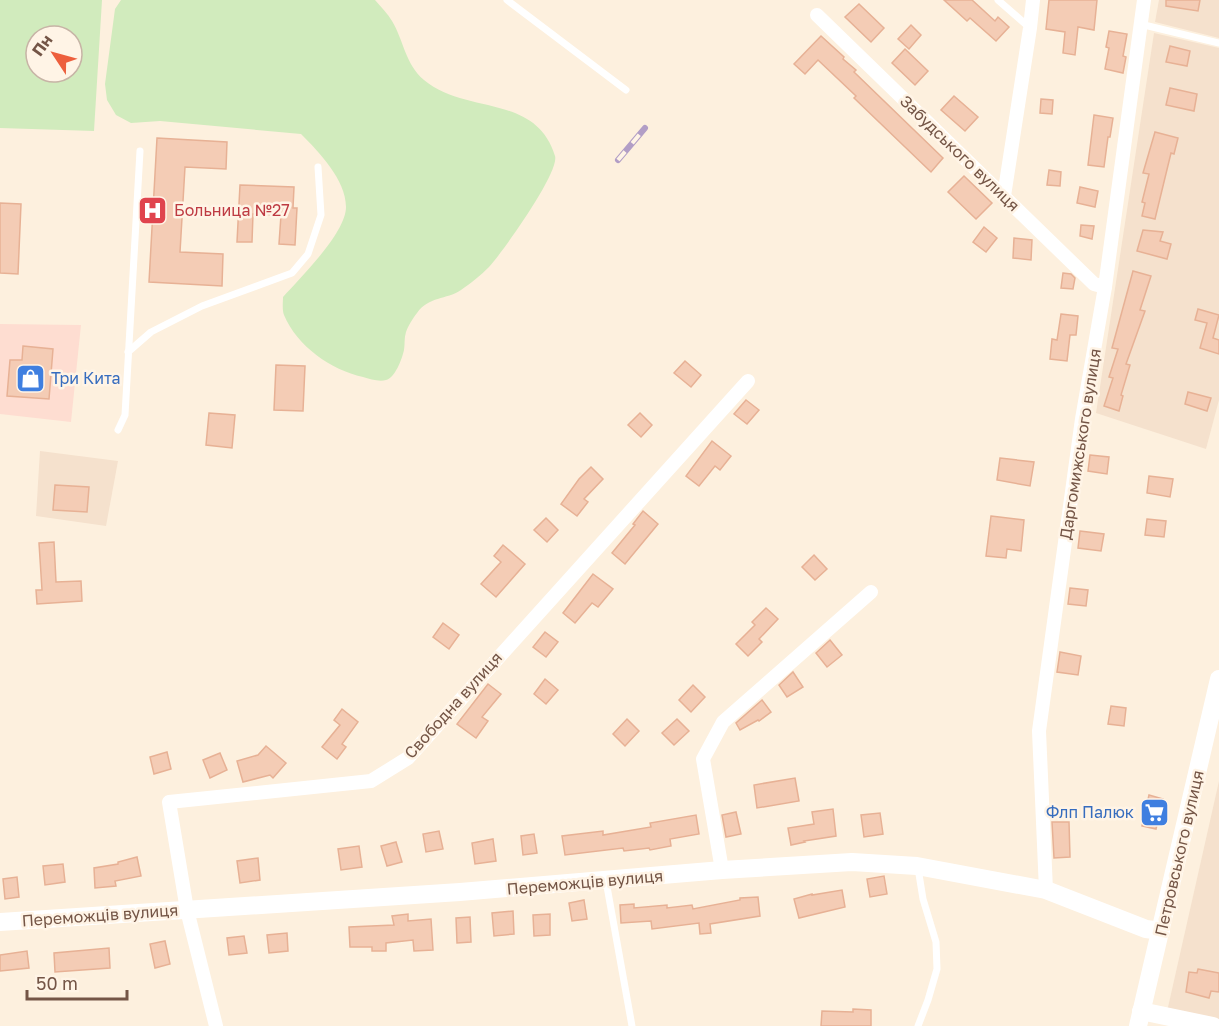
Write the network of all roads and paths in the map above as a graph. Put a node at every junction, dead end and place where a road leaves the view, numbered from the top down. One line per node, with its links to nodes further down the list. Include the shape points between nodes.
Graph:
1 (507, 0): 9 (lane)
2 (998, 0): 7 (lane)
3 (1033, 0): 7 (street)
4 (1144, 0): 6 (street, Даргомижського вулиця)
5 (817, 15): 12 (street, Забудського вулиця)
6 (1140, 24): 8 (lane); 13 (street, Даргомижського вулиця)
7 (1030, 28): 12 (street)
8 (1219, 43)
9 (626, 90)
10 (140, 151): 14 (lane)
11 (318, 167): 14 (lane, via 321,215 308,254 292,273 202,306 151,332)
12 (1004, 196): 13 (street, Забудського вулиця, via 1094,284)
13 (1105, 287): 22 (street, Даргомижського вулиця, via 1082,419 1039,731)
14 (128, 352): 16 (lane, via 125,415)
15 (748, 381): 23 (street, Свободна вулиця, via 408,758 371,781 169,802)
16 (118, 430)
17 (871, 592): 20 (street, via 723,722 703,759)
18 (1219, 679): 25 (main road, Петровського вулиця)
19 (917, 866): 20 (main road, Переможців вулиця, via 852,862); 22 (main road, Переможців вулиця); 29 (lane, via 936,942 937,969)
20 (722, 870): 21 (main road, Переможців вулиця)
21 (606, 880): 23 (main road, Переможців вулиця); 28 (lane)
22 (1046, 890): 25 (main road, Переможців вулиця)
23 (187, 910): 24 (main road, Переможців вулиця); 27 (street, Свободна вулиця)
24 (0, 922)
25 (1161, 931): 26 (main road, Петровського вулиця)
26 (1140, 1018): 30 (main road)
27 (216, 1026)
28 (632, 1026)
29 (918, 1026)
30 (1212, 1026)

